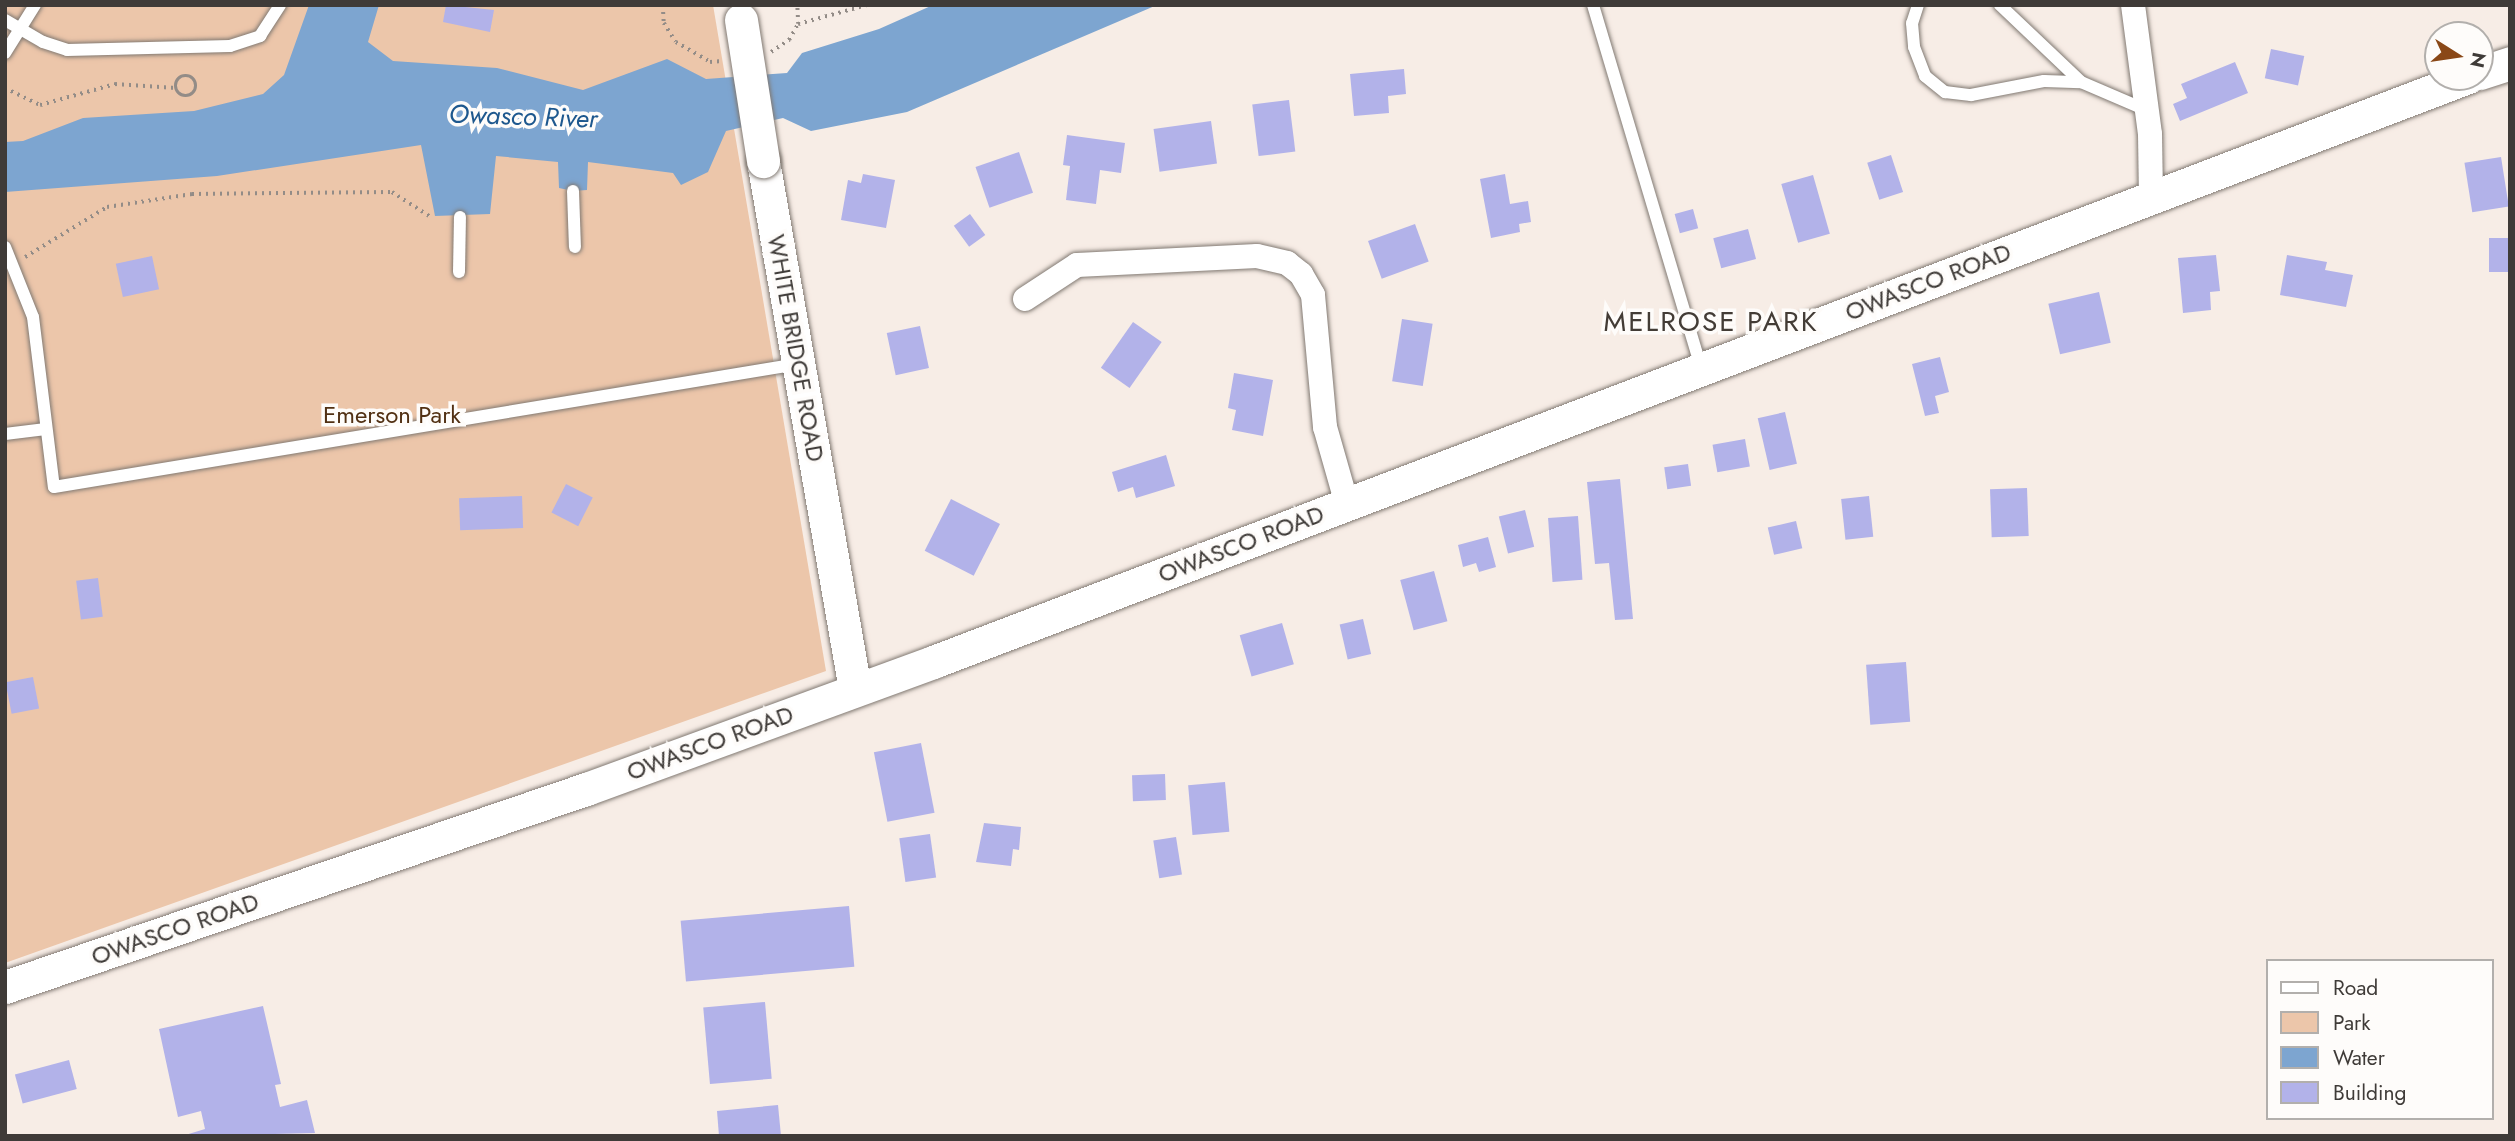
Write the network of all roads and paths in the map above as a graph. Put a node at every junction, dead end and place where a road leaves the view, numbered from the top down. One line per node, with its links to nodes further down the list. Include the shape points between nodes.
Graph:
1 (35, 5): 11 (lane)
2 (281, 5): 11 (lane, via 260,36 230,46 95,52 43,42)
3 (867, 5): 10 (path)
4 (1593, 5): 28 (lane)
5 (1918, 5): 13 (lane, via 1912,23 1914,47 1925,76 1945,92 1971,95 2043,81)
6 (2000, 5): 13 (lane)
7 (2133, 5): 17 (street)
8 (740, 13): 27 (main road, WHITE BRIDGE ROAD, bridge)
9 (5, 20): 11 (lane)
10 (798, 24)
11 (22, 29): 12 (lane)
12 (5, 53)
13 (2081, 82): 17 (lane)
14 (5, 88): 15 (path, via 40,106 115,84)
15 (176, 88): 15 (path, via 189,97 197,83 189,76 182,77)
16 (2431, 91): 19 (main road, OWASCO ROAD)
17 (2146, 110): 19 (street)
18 (573, 191): 23 (lane)
19 (2151, 198): 28 (main road, OWASCO ROAD)
20 (431, 217): 24 (path, via 392,192 156,198 107,207 49,247)
21 (460, 217): 25 (lane)
22 (5, 247): 24 (lane)
23 (575, 247)
24 (11, 263): 29 (lane, via 33,317)
25 (460, 272)
26 (1025, 299): 31 (street, via 1077,265 1257,256 1287,263 1301,274 1313,295 1325,426)
27 (799, 363): 29 (lane, via 54,487); 32 (main road, WHITE BRIDGE ROAD)
28 (1701, 368): 31 (main road, OWASCO ROAD)
29 (47, 429): 30 (lane)
30 (5, 434)
31 (1347, 504): 32 (main road, OWASCO ROAD)
32 (855, 689): 33 (main road, OWASCO ROAD, via 586,789)
33 (5, 987)

